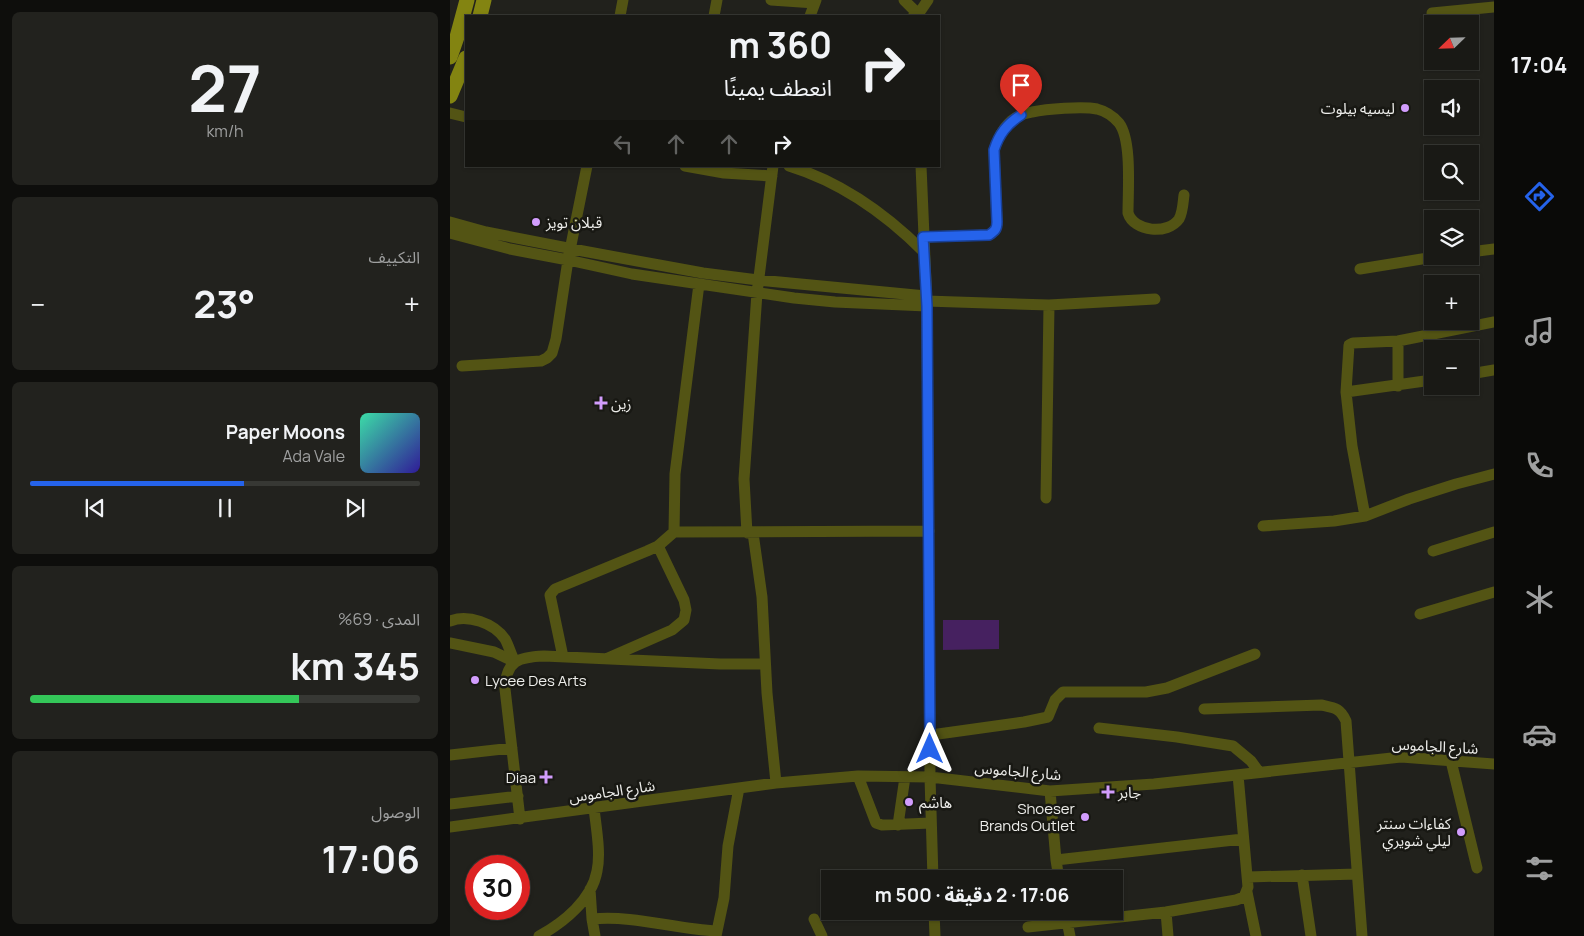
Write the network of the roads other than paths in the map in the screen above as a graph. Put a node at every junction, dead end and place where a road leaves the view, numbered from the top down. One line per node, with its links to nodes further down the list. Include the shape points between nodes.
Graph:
1 (467, 0): 17 (main road)
2 (484, 0): 11 (main road)
3 (623, 0): 12 (street)
4 (717, 0): 13 (street)
5 (771, 0): 8 (street)
6 (904, 0): 15 (street)
7 (928, 0): 16 (street)
8 (815, 1): 14 (street)
9 (1494, 7): 10 (street)
10 (1432, 14)
11 (480, 15)
12 (620, 15)
13 (714, 15)
14 (810, 15)
15 (916, 15)
16 (917, 15)
17 (450, 57)
18 (465, 60): 19 (main road)
19 (450, 96)
20 (450, 113): 21 (street)
21 (465, 117)
22 (587, 167): 34 (street)
23 (691, 167): 26 (street, via 724,173)
24 (792, 167): 33 (street, via 829,182 864,202)
25 (921, 167): 30 (street)
26 (772, 171): 37 (street)
27 (1184, 195): 30 (street, via 1181,214 1174,224 1153,229 1136,225 1128,213 1126,144 1118,122 1097,109 1032,112 1021,115 1003,129 994,150 997,227 994,232 989,235)
28 (450, 222): 34 (street)
29 (450, 233): 34 (street, via 510,249)
30 (923, 237): 33 (street)
31 (1494, 249): 32 (street)
32 (1479, 251)
33 (924, 252): 41 (street)
34 (570, 254): 37 (street); 38 (street, via 632,274); 45 (street, via 556,339 549,357 541,361)
35 (1424, 259): 36 (street)
36 (1360, 269)
37 (758, 280): 39 (street); 41 (street)
38 (699, 284): 39 (street); 56 (street, via 676,474)
39 (757, 292): 41 (street, via 835,302); 58 (street, via 744,479)
40 (1155, 299): 42 (street)
41 (926, 301): 42 (street); 55 (street)
42 (1049, 305): 52 (street)
43 (1494, 322): 44 (street)
44 (1398, 341): 49 (street); 50 (street, via 1350,344)
45 (462, 366)
46 (1494, 370): 47 (street)
47 (1479, 372)
48 (1424, 381): 49 (street)
49 (1398, 386): 50 (street)
50 (1346, 392): 53 (street)
51 (1494, 474): 53 (street, via 1409,499)
52 (1046, 498)
53 (1365, 516): 54 (street)
54 (1263, 526)
55 (929, 531): 58 (street); 72 (street)
56 (674, 532): 58 (street); 59 (street)
57 (1494, 532): 60 (street)
58 (750, 533): 69 (street, via 762,597)
59 (658, 546): 66 (street, via 555,589 550,594); 67 (street, via 684,600 684,620 672,630)
60 (1433, 551)
61 (1494, 592): 62 (street)
62 (1420, 614)
63 (450, 621): 68 (street, via 466,619 490,626 504,639)
64 (450, 644): 68 (street, via 494,652)
65 (1255, 654): 72 (street, via 1167,688 1146,692 1063,692 1055,700 1048,717)
66 (563, 657): 67 (street); 68 (street, via 529,657)
67 (604, 659): 69 (street)
68 (515, 662): 73 (street, via 505,678)
69 (765, 664): 83 (street)
70 (1204, 709): 76 (street, via 1321,705 1334,708 1346,721)
71 (1099, 728): 78 (street, via 1233,746 1251,761)
72 (931, 735): 82 (street)
73 (512, 748): 74 (street); 86 (street)
74 (450, 755)
75 (1451, 761): 76 (street, شارع الجاموس, via 1400,757); 77 (street, شارع الجاموس); 95 (street)
76 (1350, 762): 78 (street, شارع الجاموس); 98 (street)
77 (1494, 764)
78 (1258, 772): 79 (street, شارع الجاموس)
79 (1238, 775): 85 (street, شارع الجاموس); 93 (street)
80 (858, 776): 81 (street, شارع الجاموس); 83 (street, شارع الجاموس); 91 (street, via 876,823)
81 (905, 777): 82 (street, شارع الجاموس); 91 (street)
82 (930, 777): 85 (street, شارع الجاموس); 90 (street)
83 (776, 783): 84 (street, شارع الجاموس)
84 (739, 788): 88 (street, شارع الجاموس); 111 (street)
85 (1050, 791): 94 (street)
86 (518, 796): 87 (street); 89 (street)
87 (450, 804)
88 (594, 808): 89 (street, شارع الجاموس); 101 (street, via 598,869)
89 (520, 819): 92 (street, شارع الجاموس)
90 (931, 823): 91 (street); 96 (street)
91 (898, 825)
92 (450, 827)
93 (1243, 838): 94 (street); 100 (street)
94 (1056, 860): 97 (street)
95 (1477, 868)
96 (933, 870)
97 (1058, 870)
98 (1357, 874): 99 (street); 120 (street)
99 (1302, 875): 100 (street); 119 (street)
100 (1248, 878): 102 (street)
101 (590, 889): 105 (street); 112 (street, via 572,914)
102 (1247, 892): 103 (street, via 1236,900); 118 (street)
103 (1166, 912): 104 (street); 117 (street)
104 (1123, 914)
105 (592, 919): 111 (street, via 650,921); 113 (street)
106 (814, 919): 114 (street)
107 (934, 920): 115 (street)
108 (1055, 920): 110 (street)
109 (1067, 920): 116 (street)
110 (1028, 927)
111 (716, 933)
112 (539, 936)
113 (596, 936)
114 (822, 936)
115 (935, 936)
116 (1070, 936)
117 (1168, 936)
118 (1256, 936)
119 (1311, 936)
120 (1362, 936)

